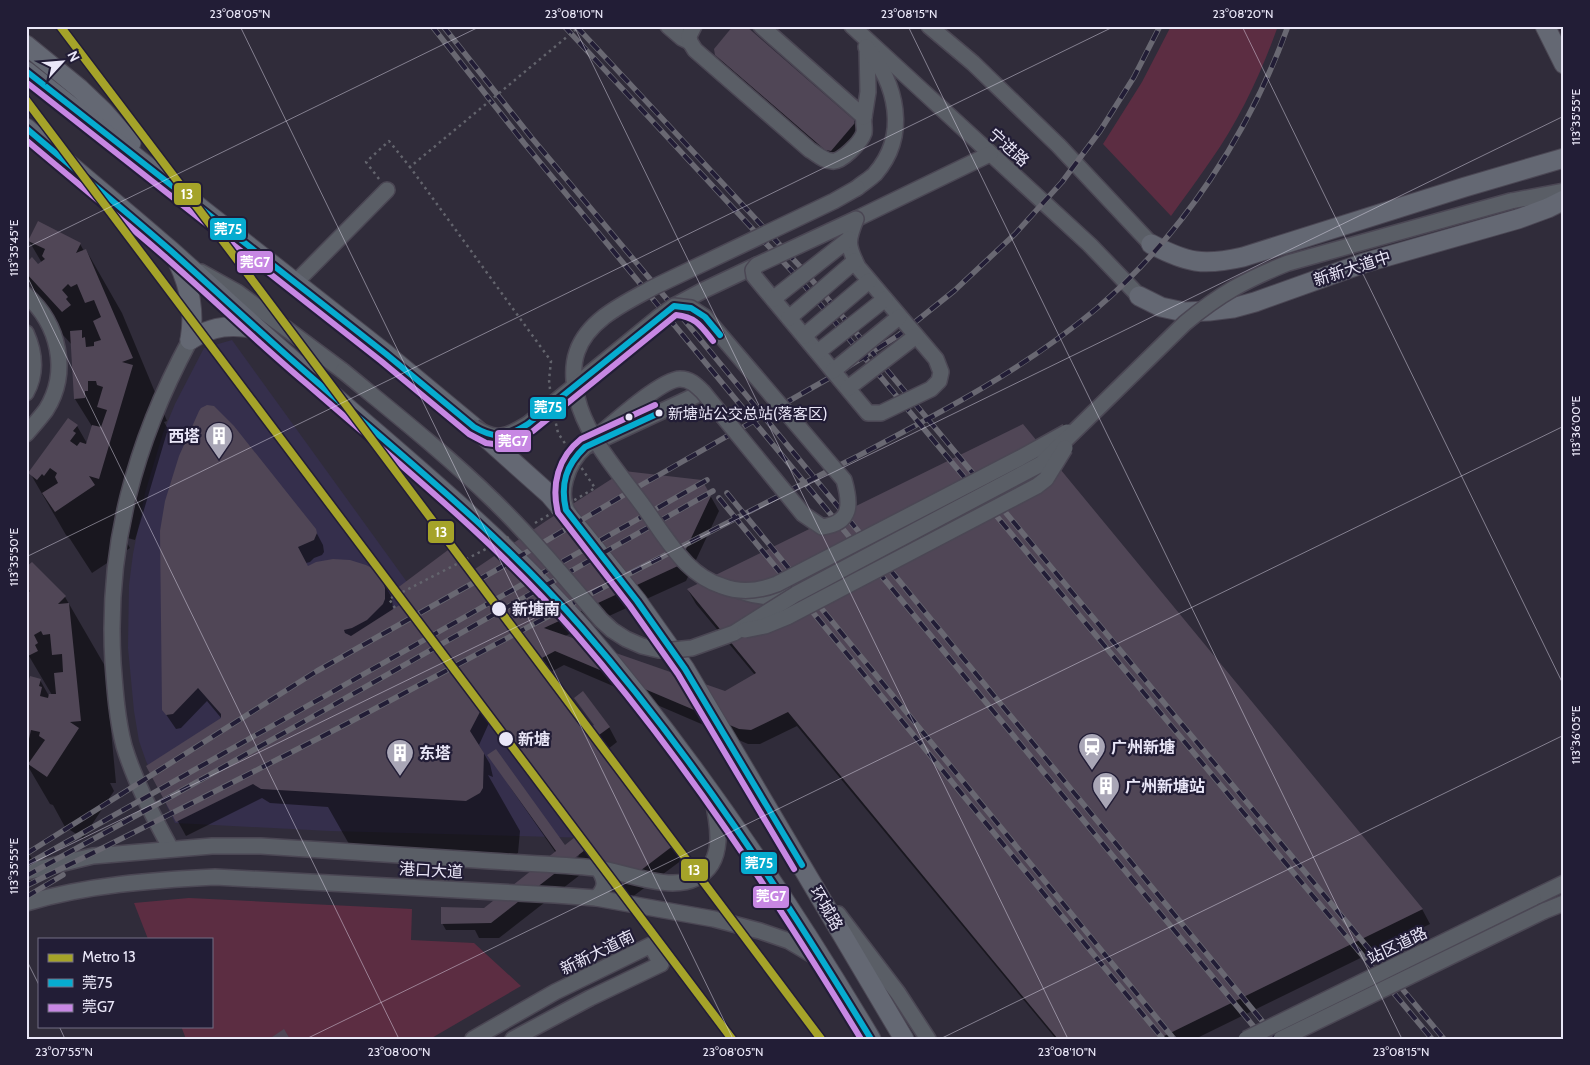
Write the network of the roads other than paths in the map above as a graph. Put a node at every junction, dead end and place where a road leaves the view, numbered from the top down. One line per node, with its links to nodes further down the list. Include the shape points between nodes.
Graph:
1 (668, 26): 7 (street)
2 (694, 26): 7 (street)
3 (760, 26): 12 (street)
4 (851, 26): 9 (street); 14 (street, 宁进路)
5 (929, 26): 22 (street, via 973,63 1059,146)
6 (1545, 26): 10 (main road)
7 (690, 42): 12 (street, via 695,50 810,150 830,161 839,160 860,139 864,133)
8 (26, 45): 16 (main road, via 80,89)
9 (867, 48): 12 (street, via 868,92); 54 (street, bridge, via 886,77 894,103 896,125 893,145 874,176 834,201 629,301 592,328 577,352 576,392 585,420 600,447 687,564 722,586)
10 (1564, 64)
11 (26, 71): 16 (main road, 环城路)
12 (864, 117)
13 (26, 128): 23 (main road, 环城路)
14 (990, 154): 20 (street); 31 (street, 宁进路, via 1090,245)
15 (1564, 158): 24 (main road)
16 (161, 177): 29 (main road, 环城路)
17 (387, 190): 29 (street)
18 (1564, 191): 48 (street, bridge, via 1511,201 1314,255 1257,275 1210,302 1184,323)
19 (1559, 205): 34 (main road, 新新大道中, via 1356,266)
20 (856, 219): 21 (street, bridge); 27 (street, bridge)
21 (849, 239): 25 (street, bridge); 32 (street, bridge)
22 (1150, 244): 24 (main road, via 1197,262)
23 (170, 250): 26 (main road, 环城路); 42 (main road, via 188,287 193,314)
24 (1243, 257): 34 (main road, via 1235,270 1235,278 1244,294)
25 (855, 261): 28 (street, bridge); 37 (street, bridge)
26 (186, 265): 38 (main road, 环城路); 56 (street, bridge, via 237,292 408,424 494,501 612,630 642,646 659,650 692,648)
27 (757, 265): 32 (street, bridge, via 754,276); 35 (street, bridge)
28 (870, 281): 33 (street, bridge); 40 (street, bridge)
29 (295, 283): 49 (main road, 环城路)
30 (26, 295): 50 (street, via 48,320 56,342 59,366 53,397)
31 (1138, 296): 34 (main road, 新新大道中, via 1161,307 1184,312 1233,308)
32 (773, 299): 37 (street, bridge)
33 (885, 299): 36 (street, bridge); 43 (street, bridge)
34 (1254, 302)
35 (674, 306): 46 (street, bridge, via 690,308 705,317 844,480 849,498 848,510 842,521 822,528 803,514); 49 (street, bridge, via 513,434 486,435)
36 (899, 317): 41 (street, bridge); 44 (street, bridge)
37 (789, 318): 40 (street, bridge)
38 (258, 330): 42 (main road, via 227,326 206,331); 57 (main road, 环城路, via 413,463 525,569 580,626)
39 (26, 333): 47 (street, via 34,365)
40 (804, 336): 43 (street, bridge)
41 (916, 336): 45 (street, bridge); 45 (street, bridge, via 936,359 941,372 940,381 931,389 881,413 868,413)
42 (190, 340): 58 (street, via 161,397 136,465 117,552 112,616 114,681 124,744 140,788)
43 (818, 352): 44 (street, bridge)
44 (833, 371): 45 (street, bridge)
45 (848, 388)
46 (703, 392): 52 (street, bridge); 52 (street, bridge, via 688,380 667,382)
47 (26, 393)
48 (1095, 412): 51 (street, bridge); 54 (street, bridge, via 1046,444 777,584 751,591)
49 (474, 427): 53 (main road, 环城路, bridge, via 550,495)
50 (26, 434)
51 (1073, 434): 55 (street, bridge, via 1029,472); 56 (street, bridge, via 1053,469 1037,486 787,617)
52 (585, 447): 53 (street, bridge, via 567,472 563,493 566,510)
53 (584, 534): 61 (main road, 环城路, via 686,669)
54 (736, 589): 55 (street, bridge, via 766,598)
55 (796, 594): 56 (street, bridge)
56 (734, 633)
57 (712, 795): 59 (street, 港口大道, via 718,843 709,868 702,874 674,884); 66 (main road, 环城路)
58 (171, 849): 59 (street, 港口大道, via 261,846); 60 (street, 港口大道, via 93,856)
59 (598, 868): 63 (street, via 605,885)
60 (26, 872)
61 (806, 873): 70 (main road, 环城路); 71 (street, via 898,992)
62 (1564, 883): 72 (street, 站区道路, bridge)
63 (596, 898): 64 (street, 港口大道, via 215,877 100,887); 66 (street, 港口大道, via 714,919 760,931 804,948)
64 (26, 903)
65 (1564, 903): 73 (street, bridge)
66 (825, 962): 69 (main road, 环城路)
67 (473, 1039): 68 (street, 新新大道南, via 554,992 652,945 661,964)
68 (513, 1039)
69 (871, 1039)
70 (904, 1039)
71 (928, 1039)
72 (1246, 1039)
73 (1282, 1039)

